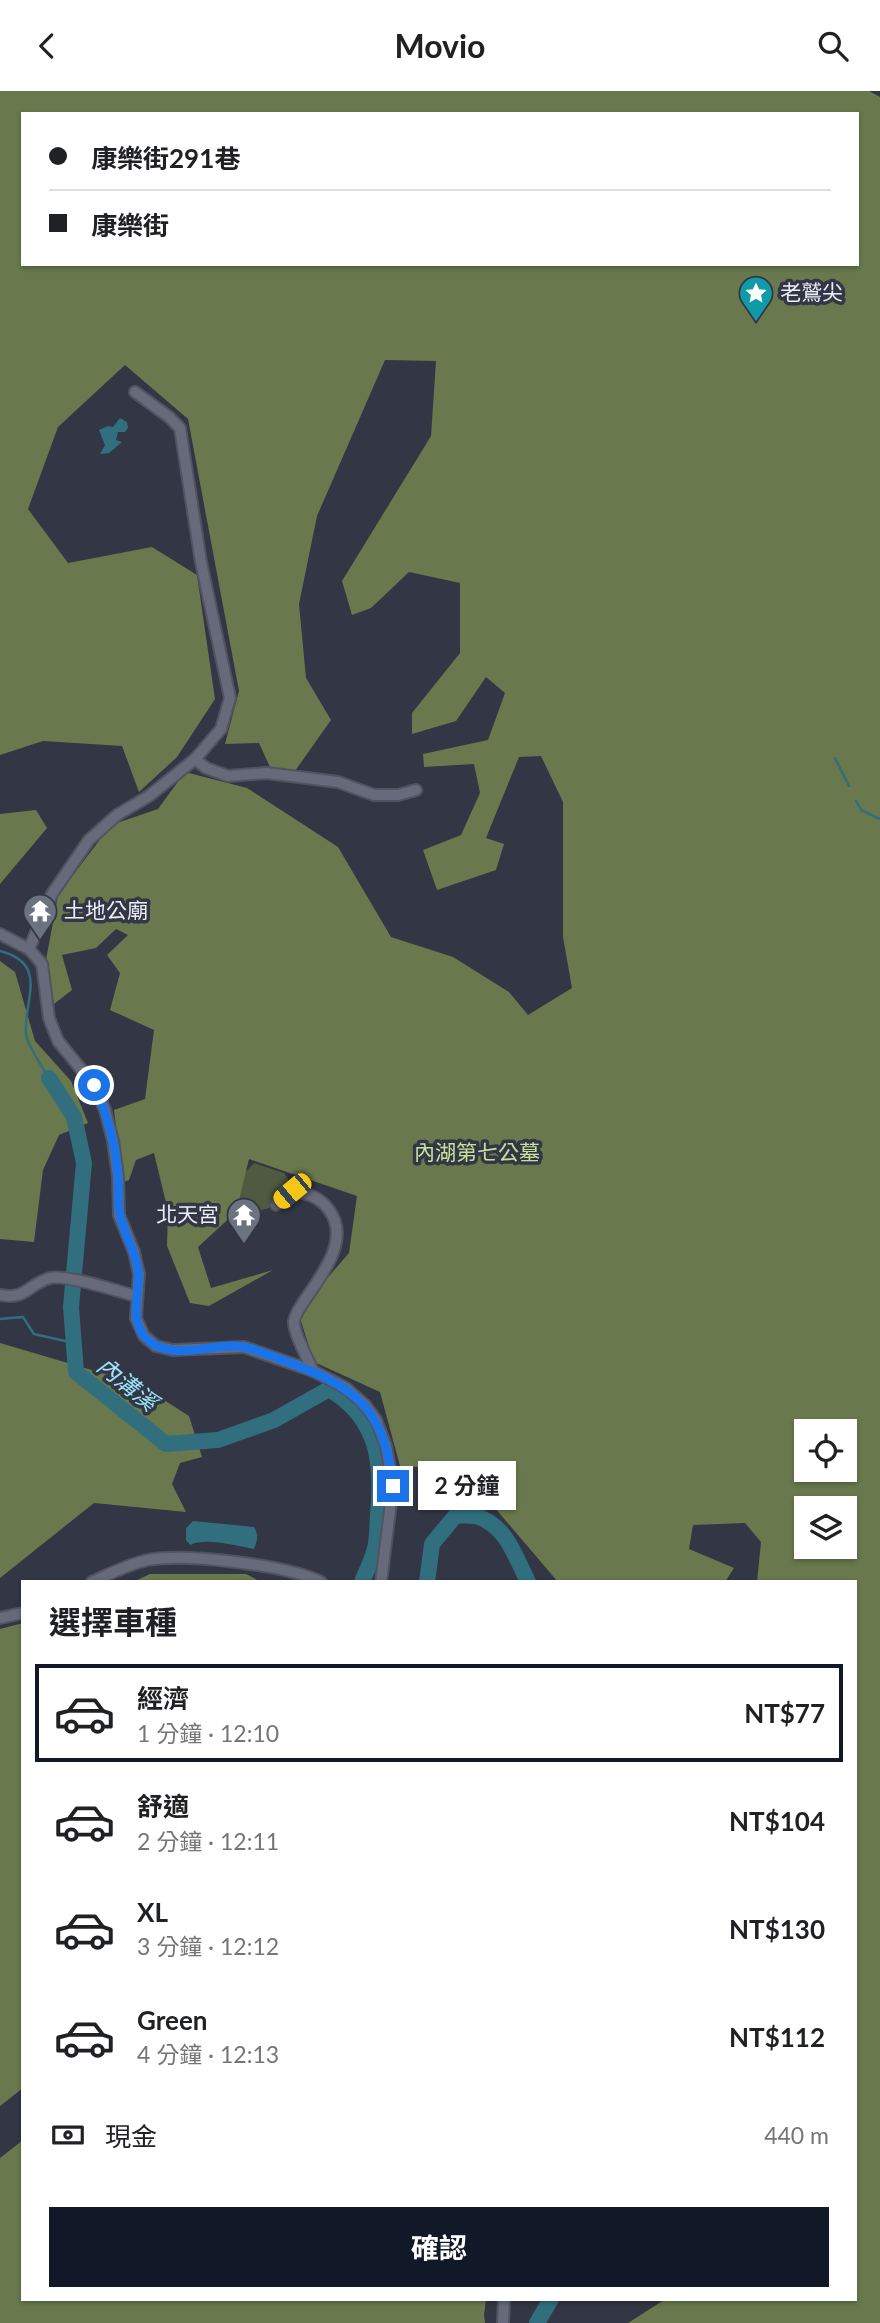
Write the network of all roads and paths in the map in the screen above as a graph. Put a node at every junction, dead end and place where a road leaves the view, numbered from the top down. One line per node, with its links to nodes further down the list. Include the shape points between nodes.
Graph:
1 (135, 392): 2 (street, via 180,428 201,562 230,698 221,729)
2 (195, 759): 3 (street, via 228,776 267,773 338,782 374,796); 5 (street, via 89,840 52,894)
3 (416, 790)
4 (0, 934): 5 (street)
5 (29, 949): 8 (street, via 42,964 49,1018 58,1041 94,1085 105,1110 113,1141 120,1215 139,1274)
6 (276, 1205): 9 (street, via 292,1191 309,1193 337,1220 339,1233 331,1259 293,1325)
7 (0, 1295): 8 (street, via 24,1295 49,1278 67,1277)
8 (136, 1296): 9 (street, via 136,1318 144,1336 156,1346 173,1350 244,1346)
9 (313, 1371): 12 (street, via 346,1388 365,1405 386,1446 393,1486)
10 (96, 1580): 11 (street, via 137,1562 172,1558 260,1566)
11 (317, 1580)
12 (381, 1580)
13 (21, 1613): 14 (street)
14 (0, 1618)
15 (504, 2301): 16 (street)
16 (503, 2323)

